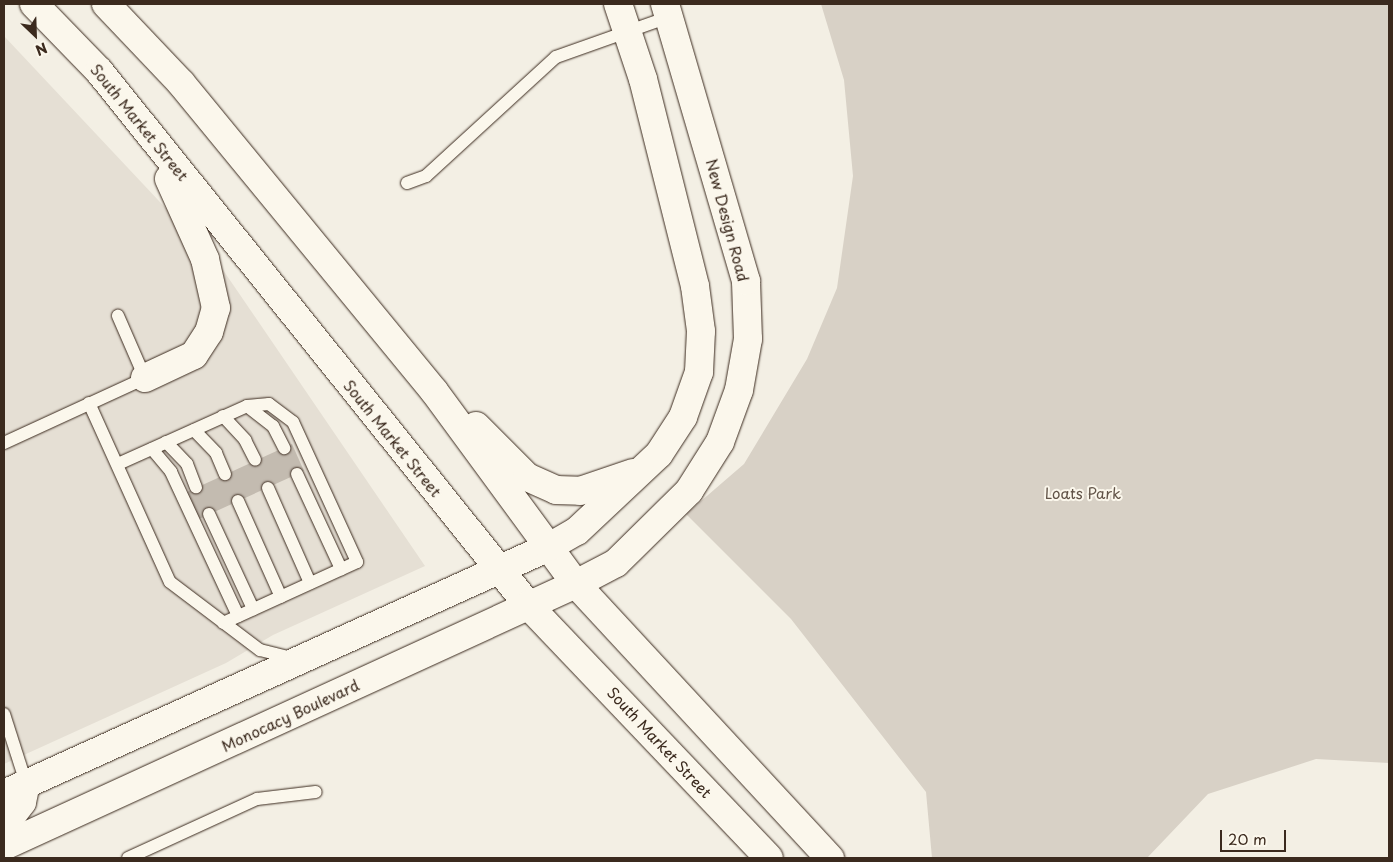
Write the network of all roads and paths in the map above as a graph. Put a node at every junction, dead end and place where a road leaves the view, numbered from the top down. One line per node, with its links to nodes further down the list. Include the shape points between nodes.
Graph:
1 (34, 4): 6 (main road, South Market Street)
2 (106, 4): 10 (main road, via 181,83)
3 (618, 4): 5 (main road)
4 (667, 10): 5 (lane); 32 (main road, New Design Road, via 742,265 748,339 739,390 720,442 689,491 616,563)
5 (628, 33): 7 (lane, via 556,57 426,176); 21 (main road, via 695,286 701,331 699,372 683,417)
6 (100, 71): 9 (main road, via 182,199 205,259 216,308 209,332 194,355); 30 (main road, South Market Street)
7 (408, 184)
8 (118, 316): 9 (lane)
9 (145, 378): 11 (lane)
10 (434, 391): 21 (main road, via 488,436 526,477 556,490 580,492); 28 (main road)
11 (89, 402): 16 (lane); 20 (lane)
12 (247, 406): 13 (lane); 17 (lane, via 273,426); 29 (lane, via 269,404 292,422 357,562)
13 (223, 416): 14 (lane); 19 (lane, via 245,440)
14 (194, 430): 15 (lane); 22 (lane, via 216,453)
15 (166, 442): 18 (lane); 24 (lane, via 186,464)
16 (4, 443)
17 (284, 448)
18 (152, 449): 20 (lane); 36 (lane, via 172,472)
19 (255, 460)
20 (118, 464): 37 (lane, via 170,582)
21 (648, 467): 28 (main road, via 577,531)
22 (225, 474)
23 (297, 474): 29 (lane)
24 (196, 487)
25 (268, 488): 31 (lane)
26 (238, 501): 33 (lane)
27 (209, 514): 35 (lane)
28 (549, 547): 30 (main road); 32 (main road)
29 (341, 569): 31 (lane)
30 (499, 571): 34 (main road, South Market Street); 38 (main road)
31 (310, 583): 33 (lane)
32 (576, 584): 34 (main road, Monocacy Boulevard); 46 (main road)
33 (281, 597): 35 (lane)
34 (528, 605): 43 (main road, Monocacy Boulevard); 45 (main road, South Market Street)
35 (253, 609): 36 (lane)
36 (238, 616): 37 (lane)
37 (224, 622): 38 (lane, via 260,650)
38 (303, 659): 40 (main road)
39 (4, 714): 40 (lane)
40 (15, 789): 42 (main road, via 22,802)
41 (316, 792): 44 (lane, via 257,799)
42 (4, 826)
43 (4, 846)
44 (128, 858)
45 (769, 858)
46 (830, 858)

